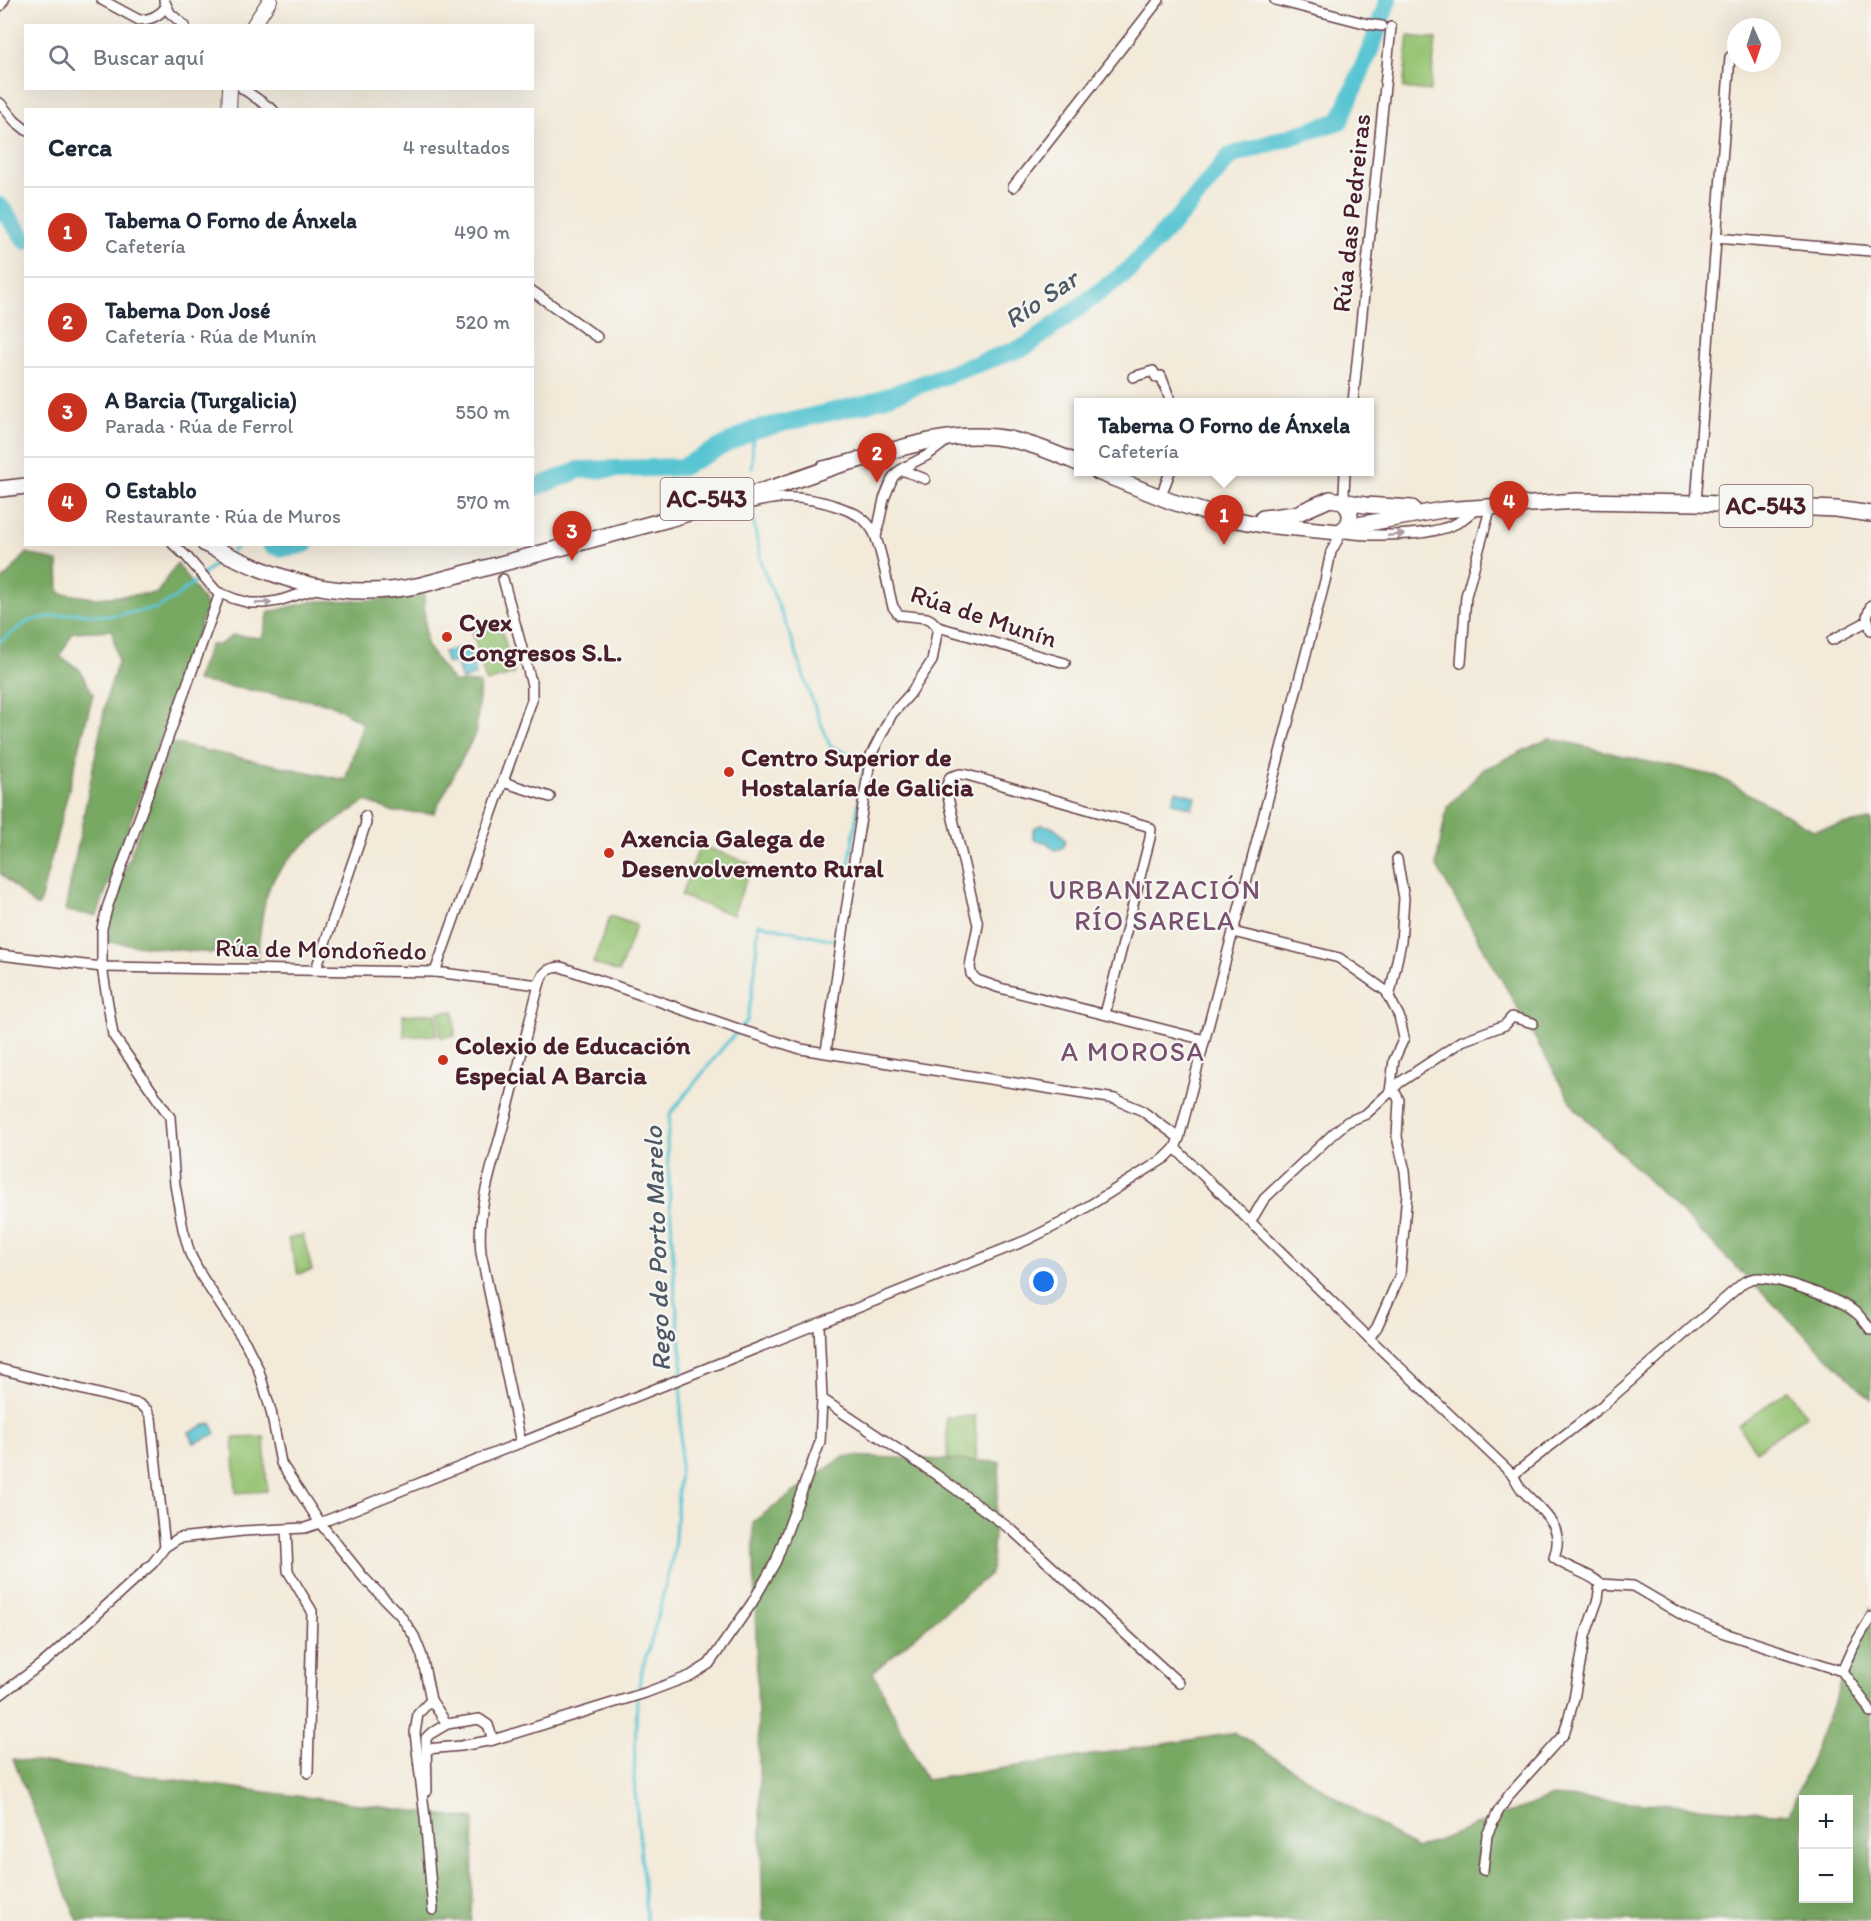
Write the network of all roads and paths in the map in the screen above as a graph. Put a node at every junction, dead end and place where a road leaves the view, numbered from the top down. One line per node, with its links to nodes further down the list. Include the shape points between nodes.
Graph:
1 (4, 0): 7 (street)
2 (102, 0): 8 (street)
3 (270, 0): 10 (street)
4 (1158, 0): 18 (street)
5 (1275, 0): 25 (street, Rúa das Pedreiras, via 1386,27)
6 (165, 4): 8 (street, via 162,13); 9 (street)
7 (0, 6)
8 (145, 23)
9 (183, 24)
10 (254, 24)
11 (1729, 72): 19 (street)
12 (230, 90): 15 (street)
13 (245, 90): 16 (street)
14 (0, 103): 17 (street)
15 (229, 108)
16 (270, 108)
17 (24, 128)
18 (1013, 187)
19 (1716, 238): 20 (street); 43 (street)
20 (1871, 251)
21 (534, 292): 22 (street)
22 (597, 337)
23 (1133, 377): 24 (street, via 1153,371 1156,377 1161,376)
24 (1169, 398)
25 (1353, 398)
26 (953, 437): 27 (main road, AC-543, via 1015,440); 28 (main road, AC-543); 29 (street)
27 (1074, 461)
28 (832, 467): 35 (main road, AC-543); 53 (main road, AC-543)
29 (899, 471): 34 (street); 52 (street, Rúa de Munín, via 890,481)
30 (1109, 476): 41 (main road, AC-543)
31 (1168, 476): 41 (street)
32 (1345, 476): 42 (street)
33 (1345, 476): 42 (street)
34 (926, 479)
35 (797, 480): 40 (street, via 796,489); 51 (main road, AC-543)
36 (24, 485): 38 (main road)
37 (24, 491): 38 (street)
38 (2, 493): 39 (main road)
39 (24, 496)
40 (808, 498): 51 (street, Rúa de Munín, via 772,498 673,524); 52 (street, Rúa de Munín, via 855,513 868,523)
41 (1160, 498): 49 (main road, AC-543)
42 (1341, 503): 47 (main road, AC-543); 49 (main road, AC-543, via 1288,516); 50 (main road, via 1350,519); 50 (main road, via 1317,514 1318,522)
43 (1696, 503): 44 (main road, AC-543, via 1577,501); 46 (main road, AC-543)
44 (1484, 507): 47 (main road, AC-543); 50 (street, one-way to 44, via 1383,536 1427,531 1454,525); 67 (street, via 1466,596)
45 (1871, 508): 46 (main road, AC-543)
46 (1836, 509): 48 (main road, AC-543)
47 (1442, 510): 50 (main road, AC-543)
48 (1871, 514)
49 (1224, 517): 50 (main road, AC-543, via 1263,525)
50 (1332, 530): 57 (street); 57 (street)
51 (623, 531): 59 (main road, AC-543, via 409,587 363,592)
52 (876, 537): 63 (street, Rúa de Munín, via 896,612 931,620)
53 (534, 543)
54 (175, 546): 60 (street)
55 (209, 546): 59 (main road, AC-543, via 253,567)
56 (524, 546): 59 (main road, AC-543, via 390,581)
57 (1331, 552): 72 (street)
58 (503, 579): 68 (street, via 532,685 532,700)
59 (321, 588): 60 (street, one-way to 59, via 260,604)
60 (220, 593): 74 (street, via 106,911)
61 (1871, 605): 62 (street)
62 (1868, 621): 64 (street); 65 (street)
63 (938, 627): 66 (street, Rúa de Munín); 82 (street, via 932,661 892,714 871,755)
64 (1871, 630)
65 (1832, 640)
66 (1065, 663)
67 (1461, 663)
68 (503, 782): 69 (street); 76 (street)
69 (550, 797)
70 (365, 816): 75 (street, via 366,824)
71 (1397, 859): 78 (street, via 1404,898 1401,942)
72 (1233, 932): 78 (street, via 1339,958 1386,991); 81 (street)
73 (0, 955): 74 (street, Rúa de Mondoñedo)
74 (102, 967): 75 (street, Rúa de Mondoñedo); 93 (street, via 113,1035 170,1117 175,1185 190,1254 258,1368 281,1463)
75 (316, 969): 76 (street, Rúa de Mondoñedo)
76 (435, 972): 77 (street, Rúa de Mondoñedo)
77 (539, 985): 82 (street, via 548,969 561,967 778,1043); 91 (street, via 489,1180 479,1239)
78 (1389, 998): 83 (street, via 1404,1038 1394,1060)
79 (1105, 1014): 79 (street, via 981,982 971,974 978,925 947,794 947,782 953,775 967,775 1151,830); 81 (street)
80 (1533, 1023): 83 (street, via 1512,1017 1504,1025 1462,1041)
81 (1205, 1040): 84 (street)
82 (826, 1052): 84 (street, via 1115,1099 1141,1110)
83 (1390, 1092): 85 (street, via 1366,1114 1334,1133 1264,1199); 88 (street, via 1399,1100 1397,1137 1407,1193 1401,1275)
84 (1177, 1143): 85 (street); 86 (street, via 1158,1163 1046,1232)
85 (1251, 1221): 88 (street)
86 (819, 1324): 90 (street); 91 (street)
87 (1871, 1330): 92 (street, via 1856,1312 1836,1301 1754,1277 1603,1405)
88 (1369, 1338): 92 (street)
89 (0, 1369): 95 (street, via 139,1404 147,1410)
90 (822, 1399): 99 (street, via 1013,1531); 104 (street, via 820,1442 776,1560 752,1603 709,1664 690,1676 645,1693)
91 (521, 1443): 93 (street)
92 (1513, 1475): 96 (street, via 1558,1535 1554,1558)
93 (321, 1523): 94 (street); 101 (street, via 414,1636)
94 (286, 1529): 95 (street, via 187,1537); 106 (street, via 288,1571 312,1611)
95 (165, 1547): 100 (street, via 153,1563 48,1659)
96 (1600, 1584): 98 (street, via 1633,1586 1686,1617 1724,1633); 108 (street, via 1564,1734 1498,1812 1487,1835)
97 (1871, 1617): 98 (street)
98 (1842, 1671): 102 (street)
99 (1179, 1683)
100 (0, 1695)
101 (431, 1700): 103 (street); 107 (street, via 418,1714 415,1733)
102 (1871, 1713)
103 (447, 1724): 104 (street, via 479,1719 488,1725); 105 (street, via 426,1738)
104 (493, 1740): 105 (street)
105 (426, 1749): 107 (street)
106 (308, 1773)
107 (425, 1816): 109 (street)
108 (1483, 1870)
109 (433, 1910)

